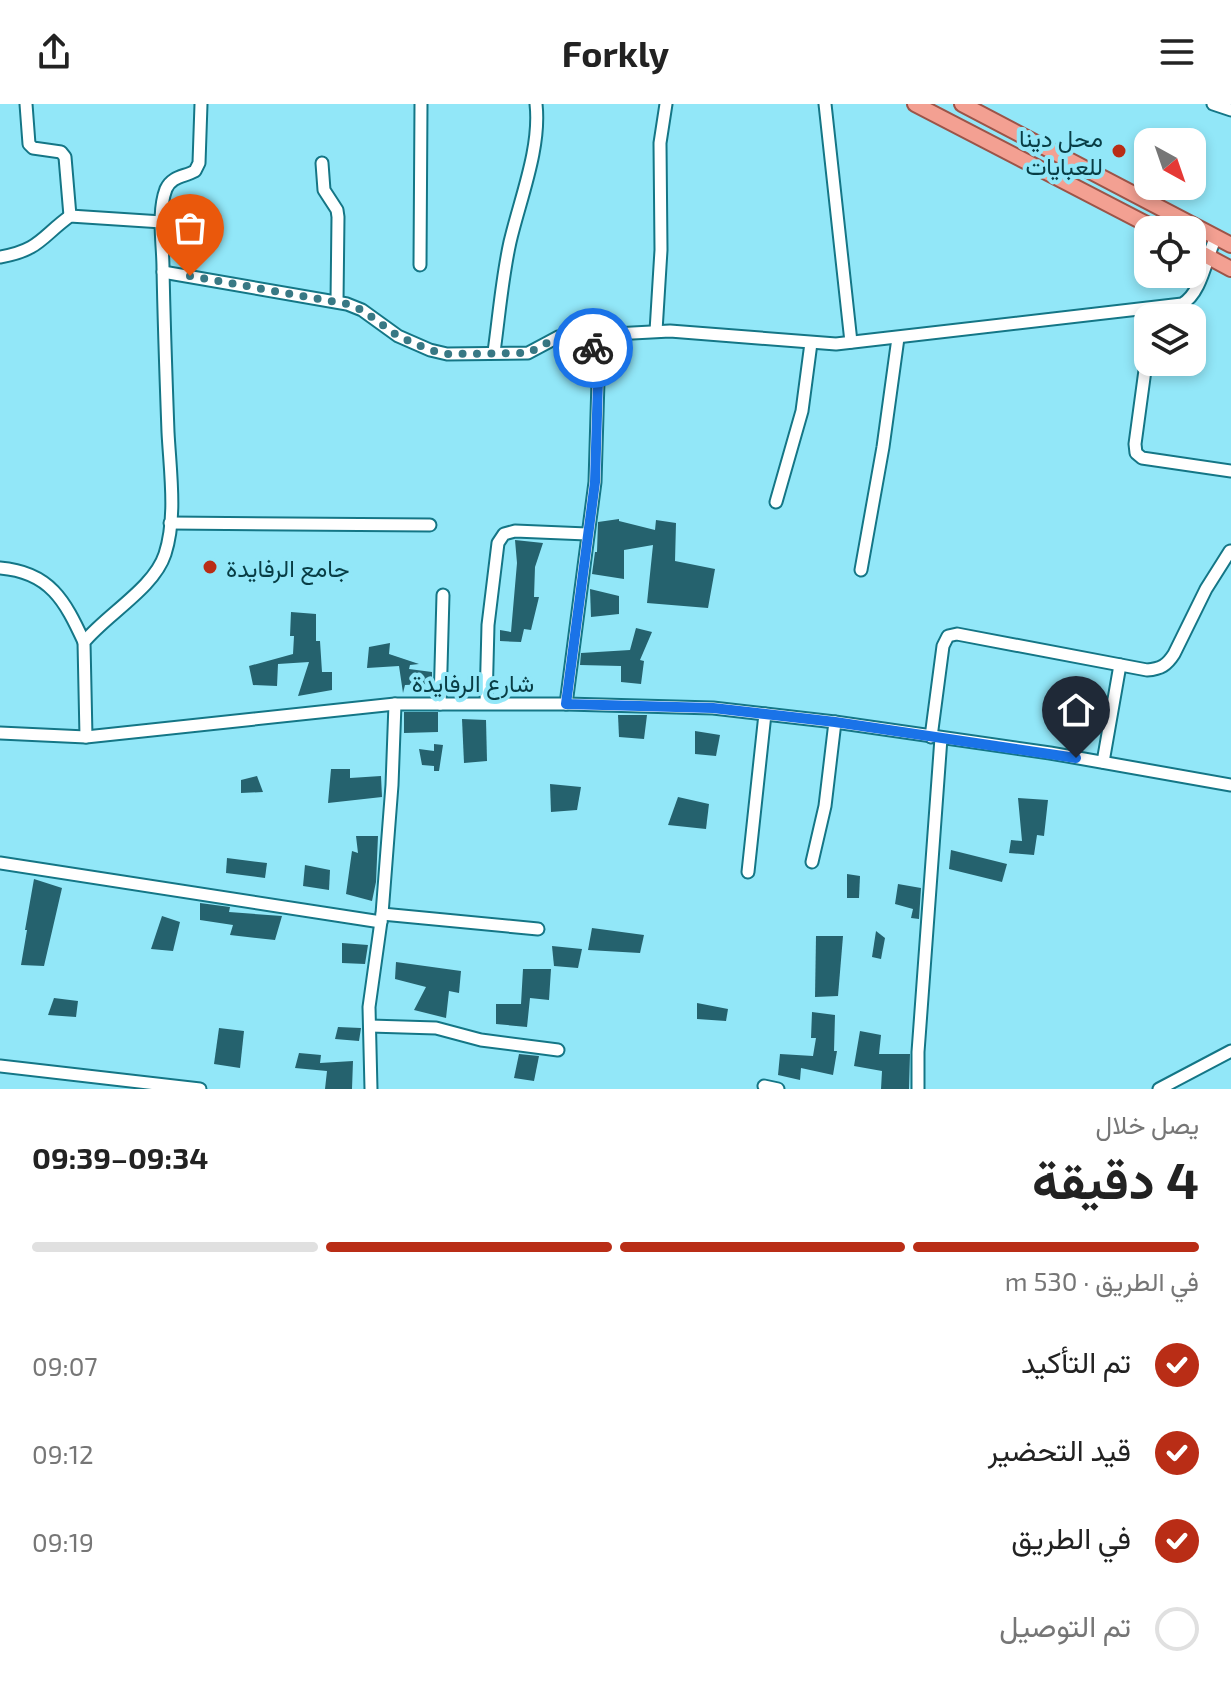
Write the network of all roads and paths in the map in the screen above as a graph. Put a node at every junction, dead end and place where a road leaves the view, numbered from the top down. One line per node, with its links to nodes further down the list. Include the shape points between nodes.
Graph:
1 (26, 104): 12 (street, via 29,144 65,157)
2 (201, 104): 14 (street, via 199,163 167,188)
3 (421, 104): 19 (street)
4 (536, 104): 30 (street, via 535,147 509,245)
5 (666, 104): 25 (street, via 660,143)
6 (825, 104): 28 (street)
7 (915, 104): 13 (main road)
8 (962, 104): 15 (main road)
9 (1216, 104): 10 (street)
10 (1231, 110)
11 (322, 163): 22 (street, via 324,190 338,217)
12 (70, 216): 14 (street); 18 (street, via 29,249)
13 (1134, 218)
14 (162, 222): 21 (street)
15 (1216, 237): 16 (main road); 17 (street)
16 (1231, 245)
17 (1207, 256): 20 (main road); 23 (street, via 1196,290)
18 (0, 257)
19 (420, 265)
20 (1231, 269)
21 (163, 272): 22 (street); 34 (street)
22 (337, 301): 30 (street, via 430,350)
23 (1182, 304)
24 (1134, 315): 27 (street)
25 (656, 331): 26 (street); 29 (street)
26 (590, 334): 30 (street, via 558,337 528,353); 36 (street, via 598,423)
27 (898, 338): 28 (street); 39 (street)
28 (851, 342): 29 (street)
29 (811, 343): 33 (street, via 802,411)
30 (494, 352)
31 (1144, 376): 32 (street, via 1136,453)
32 (1231, 471)
33 (776, 502)
34 (170, 523): 35 (street); 41 (street, via 165,554 155,573)
35 (430, 525)
36 (587, 534): 43 (street, via 515,531 498,543 488,613); 46 (street)
37 (1230, 551): 42 (street, via 1168,663 1147,670)
38 (0, 568): 41 (street, via 41,579 56,592)
39 (861, 570)
40 (443, 595): 45 (street)
41 (84, 642): 50 (street)
42 (1120, 665): 51 (street, via 948,636); 52 (street)
43 (486, 703): 45 (street, شارع الرفايدة); 46 (street, شارع الرفايدة)
44 (395, 704): 45 (street, شارع الرفايدة); 50 (street, شارع الرفايدة); 57 (street)
45 (440, 704)
46 (566, 704): 47 (street, شارع الرفايدة)
47 (765, 714): 48 (street, شارع الرفايدة); 56 (street)
48 (835, 722): 51 (street, شارع الرفايدة); 54 (street)
49 (0, 733): 50 (street, شارع الرفايدة)
50 (86, 737)
51 (936, 738): 52 (street, شارع الرفايدة); 67 (street)
52 (1103, 762): 53 (street, شارع الرفايدة)
53 (1231, 785)
54 (812, 862)
55 (0, 863): 57 (street)
56 (748, 872)
57 (382, 918): 58 (street); 59 (street)
58 (538, 929)
59 (370, 1026): 60 (street, via 436,1028); 65 (street)
60 (558, 1050)
61 (1231, 1051): 68 (street)
62 (0, 1066): 64 (street)
63 (764, 1086): 66 (street)
64 (200, 1089)
65 (371, 1089)
66 (778, 1089)
67 (918, 1089)
68 (1159, 1089)

